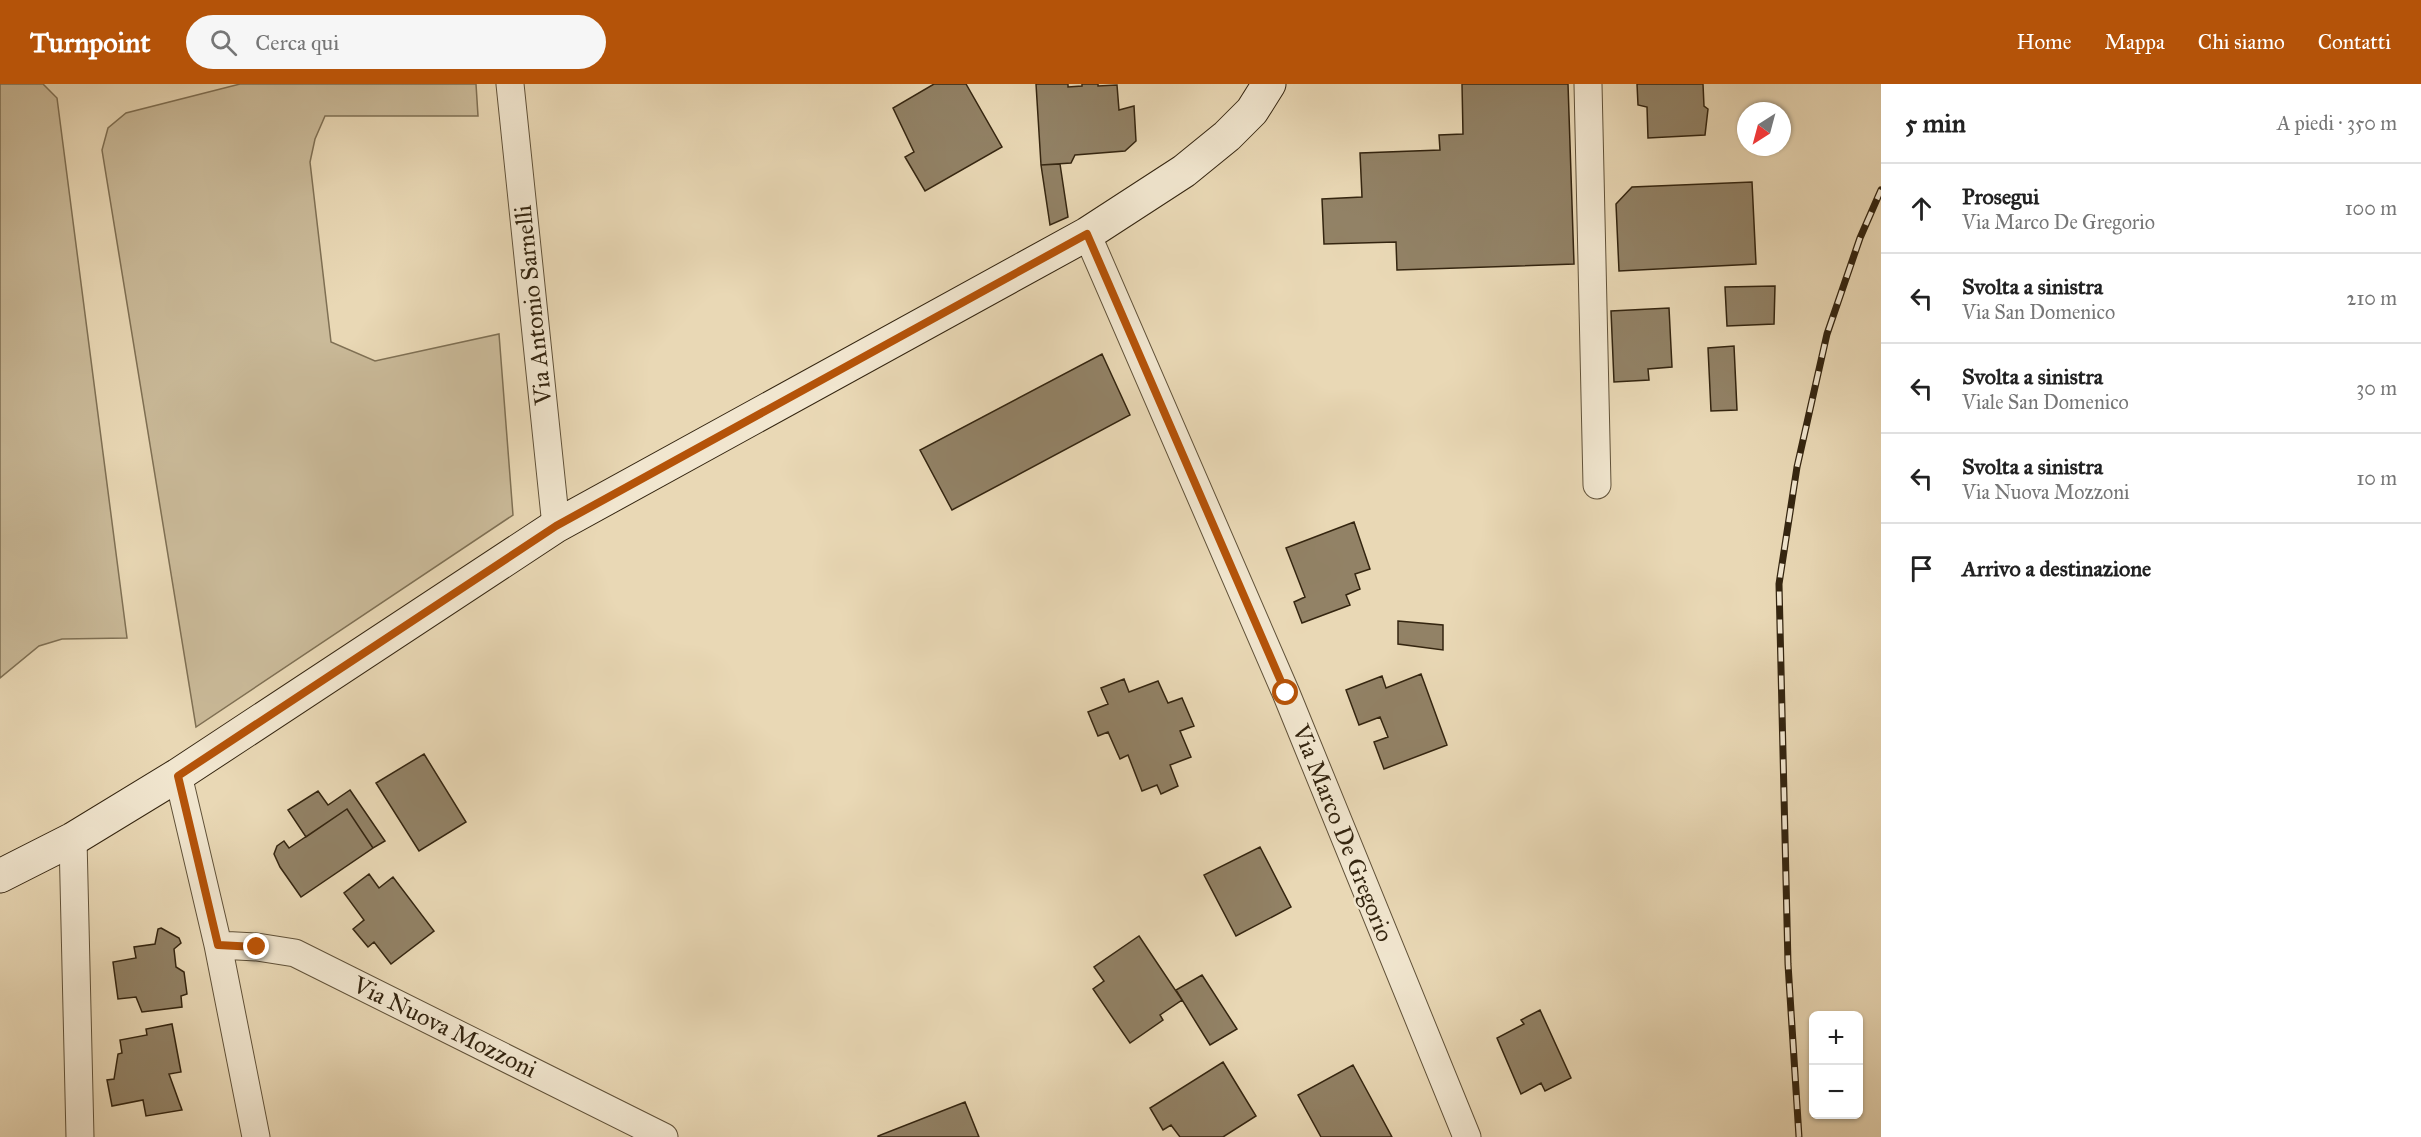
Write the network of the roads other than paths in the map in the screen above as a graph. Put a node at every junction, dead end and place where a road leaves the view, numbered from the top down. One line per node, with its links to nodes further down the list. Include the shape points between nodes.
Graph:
1 (510, 84): 6 (street, Via Antonio Sarnelli)
2 (1269, 84): 4 (street, via 1252,111 1227,136 1184,171)
3 (1588, 84): 5 (street)
4 (1087, 234): 6 (street); 14 (street, Via Marco De Gregorio, via 1286,693)
5 (1597, 485)
6 (556, 526): 7 (street)
7 (178, 776): 8 (street); 10 (street)
8 (73, 839): 9 (street); 11 (street)
9 (0, 876)
10 (218, 945): 12 (street); 13 (street, Via Nuova Mozzoni, via 295,953)
11 (80, 1137)
12 (256, 1137)
13 (664, 1137)
14 (1467, 1137)

